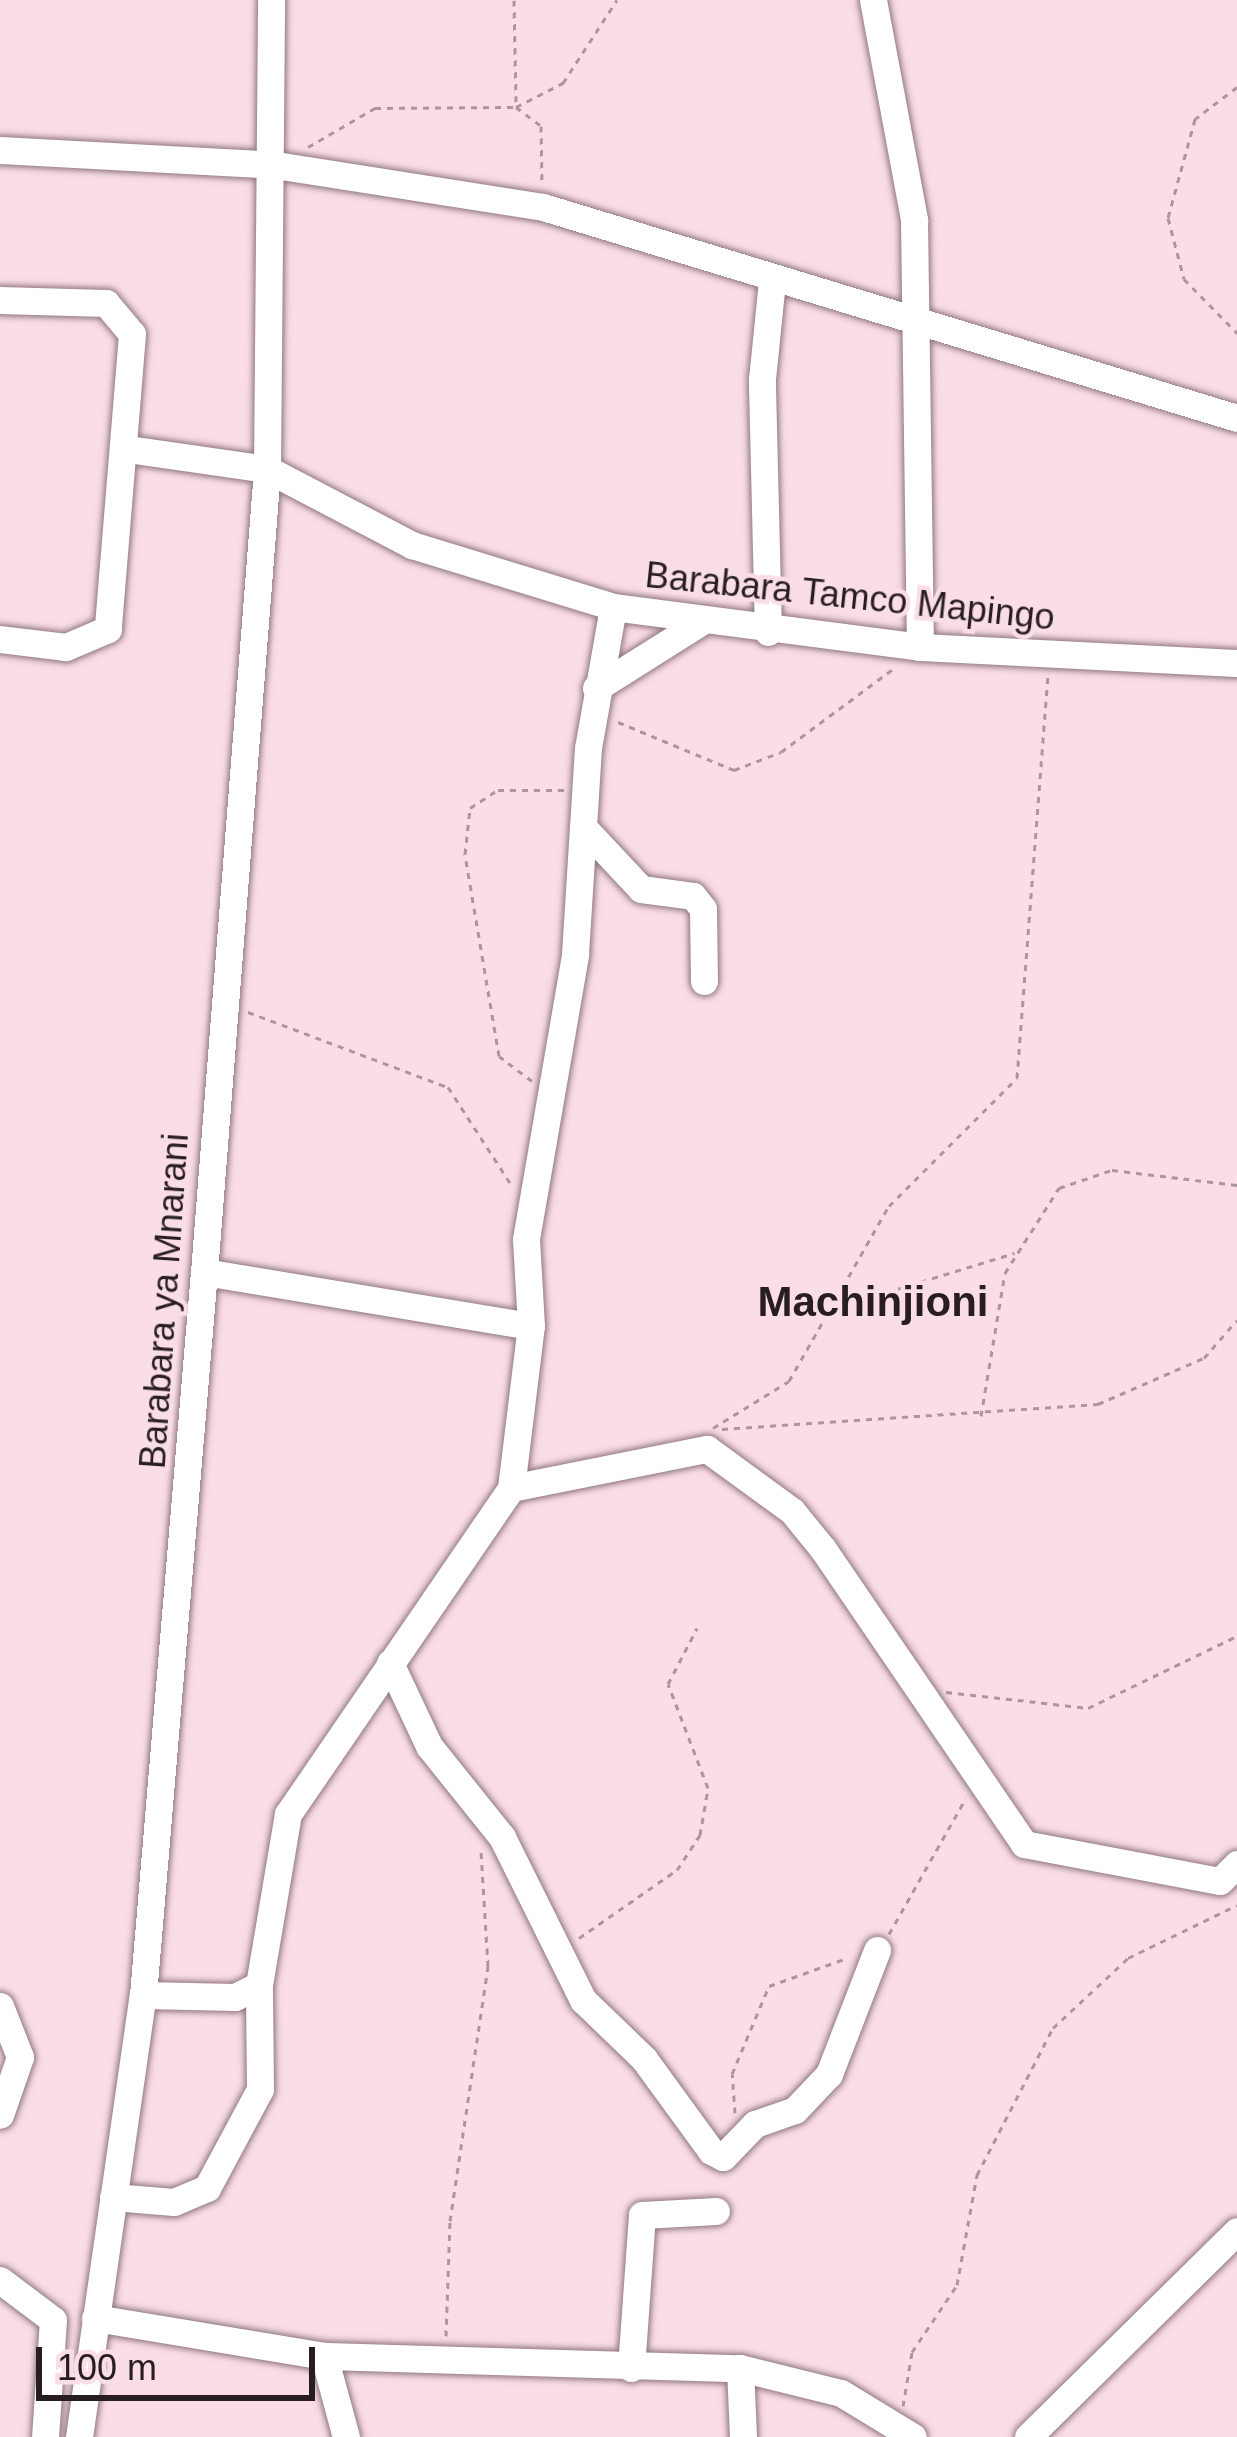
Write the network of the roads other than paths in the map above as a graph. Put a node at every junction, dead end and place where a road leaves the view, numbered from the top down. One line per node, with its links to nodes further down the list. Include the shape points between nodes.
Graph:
1 (271, 0): 4 (street, Barabara ya Mnarani)
2 (873, 0): 7 (street, via 914,220)
3 (0, 150): 4 (street)
4 (275, 166): 5 (street, via 543,207); 10 (street, Barabara ya Mnarani)
5 (772, 280): 7 (street); 13 (street, via 762,379)
6 (0, 300): 9 (street, via 106,303 124,316)
7 (919, 320): 8 (street); 15 (street)
8 (1237, 418)
9 (128, 449): 10 (street, Barabara Tamco Mapingo); 14 (street, via 108,629 66,646)
10 (267, 469): 11 (street, Barabara Tamco Mapingo, via 412,545); 20 (street, Barabara ya Mnarani)
11 (614, 607): 12 (street, Barabara Tamco Mapingo); 17 (street)
12 (700, 622): 13 (street, Barabara Tamco Mapingo); 17 (street)
13 (768, 632): 15 (street, Barabara Tamco Mapingo)
14 (0, 639)
15 (920, 647): 16 (street, Barabara Tamco Mapingo)
16 (1237, 663)
17 (595, 702): 18 (street)
18 (583, 826): 19 (street, via 641,889 693,896 703,908); 21 (street, via 526,1239)
19 (704, 981)
20 (204, 1272): 21 (street); 27 (street, Barabara ya Mnarani)
21 (531, 1326): 22 (street)
22 (512, 1488): 23 (street); 24 (street, via 707,1449 792,1511 931,1693 1033,1850 1220,1881)
23 (389, 1663): 25 (street, via 429,1746 488,1814 583,2000 712,2151 723,2157 829,2074); 26 (street, via 288,1814)
24 (1237, 1864)
25 (877, 1950)
26 (260, 1984): 27 (street, via 236,1997); 30 (street, via 260,2089 207,2188 174,2202)
27 (143, 1995): 30 (street, Barabara ya Mnarani)
28 (0, 2006): 29 (street, via 20,2056)
29 (0, 2115)
30 (113, 2197): 34 (street, Barabara ya Mnarani)
31 (716, 2211): 36 (street, via 642,2215)
32 (1237, 2231): 43 (street)
33 (0, 2280): 39 (street, via 53,2320)
34 (95, 2318): 35 (street); 40 (street, Barabara ya Mnarani)
35 (324, 2356): 36 (street); 41 (street)
36 (631, 2368): 37 (street)
37 (740, 2368): 38 (street, via 841,2393); 42 (street)
38 (910, 2436)
39 (45, 2437)
40 (80, 2437)
41 (346, 2437)
42 (742, 2437)
43 (1028, 2437)

